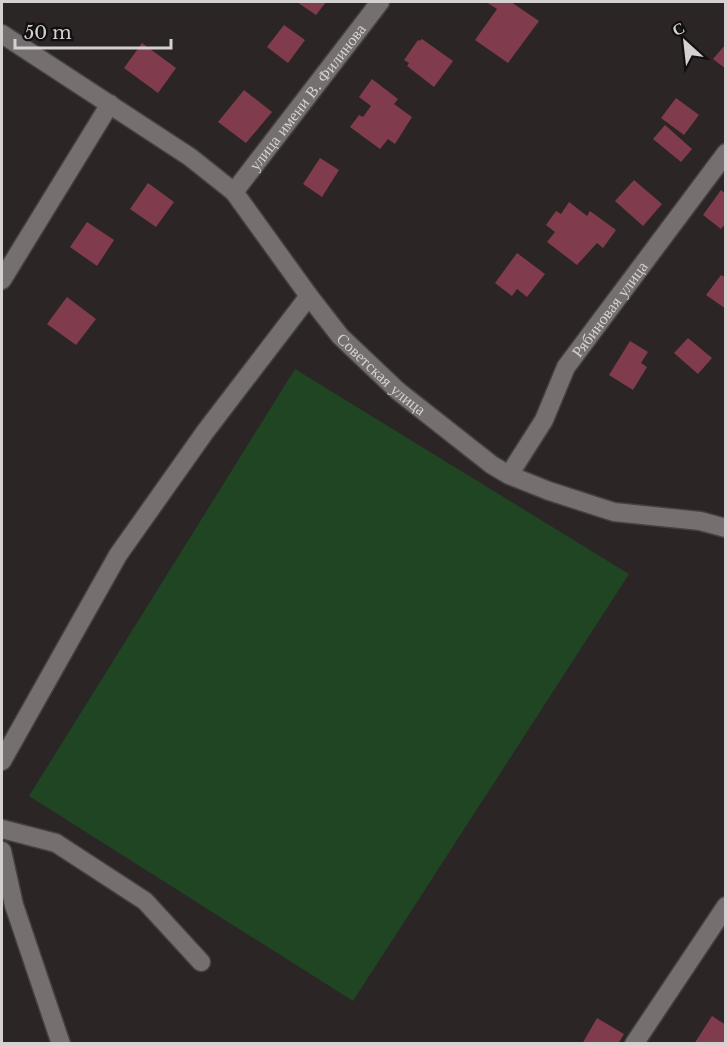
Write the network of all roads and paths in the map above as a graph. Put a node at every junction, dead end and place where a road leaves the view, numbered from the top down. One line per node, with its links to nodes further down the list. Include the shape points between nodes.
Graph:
1 (380, 2): 5 (street, улица имени В. Филинова)
2 (2, 34): 3 (street, Советская улица)
3 (110, 105): 5 (street, Советская улица, via 190,157); 6 (street)
4 (726, 153): 8 (street, Рябиновая улица, via 566,367 544,420)
5 (234, 192): 7 (street, Советская улица)
6 (2, 280)
7 (309, 296): 8 (street, Советская улица, via 340,336 398,391); 10 (street, via 118,555)
8 (509, 474): 9 (street, Советская улица, via 614,512 700,521)
9 (726, 528)
10 (2, 761)
11 (2, 830): 14 (street, via 56,843 145,901)
12 (2, 851): 15 (street, via 14,905)
13 (726, 906): 16 (street)
14 (201, 962)
15 (61, 1044)
16 (633, 1044)

